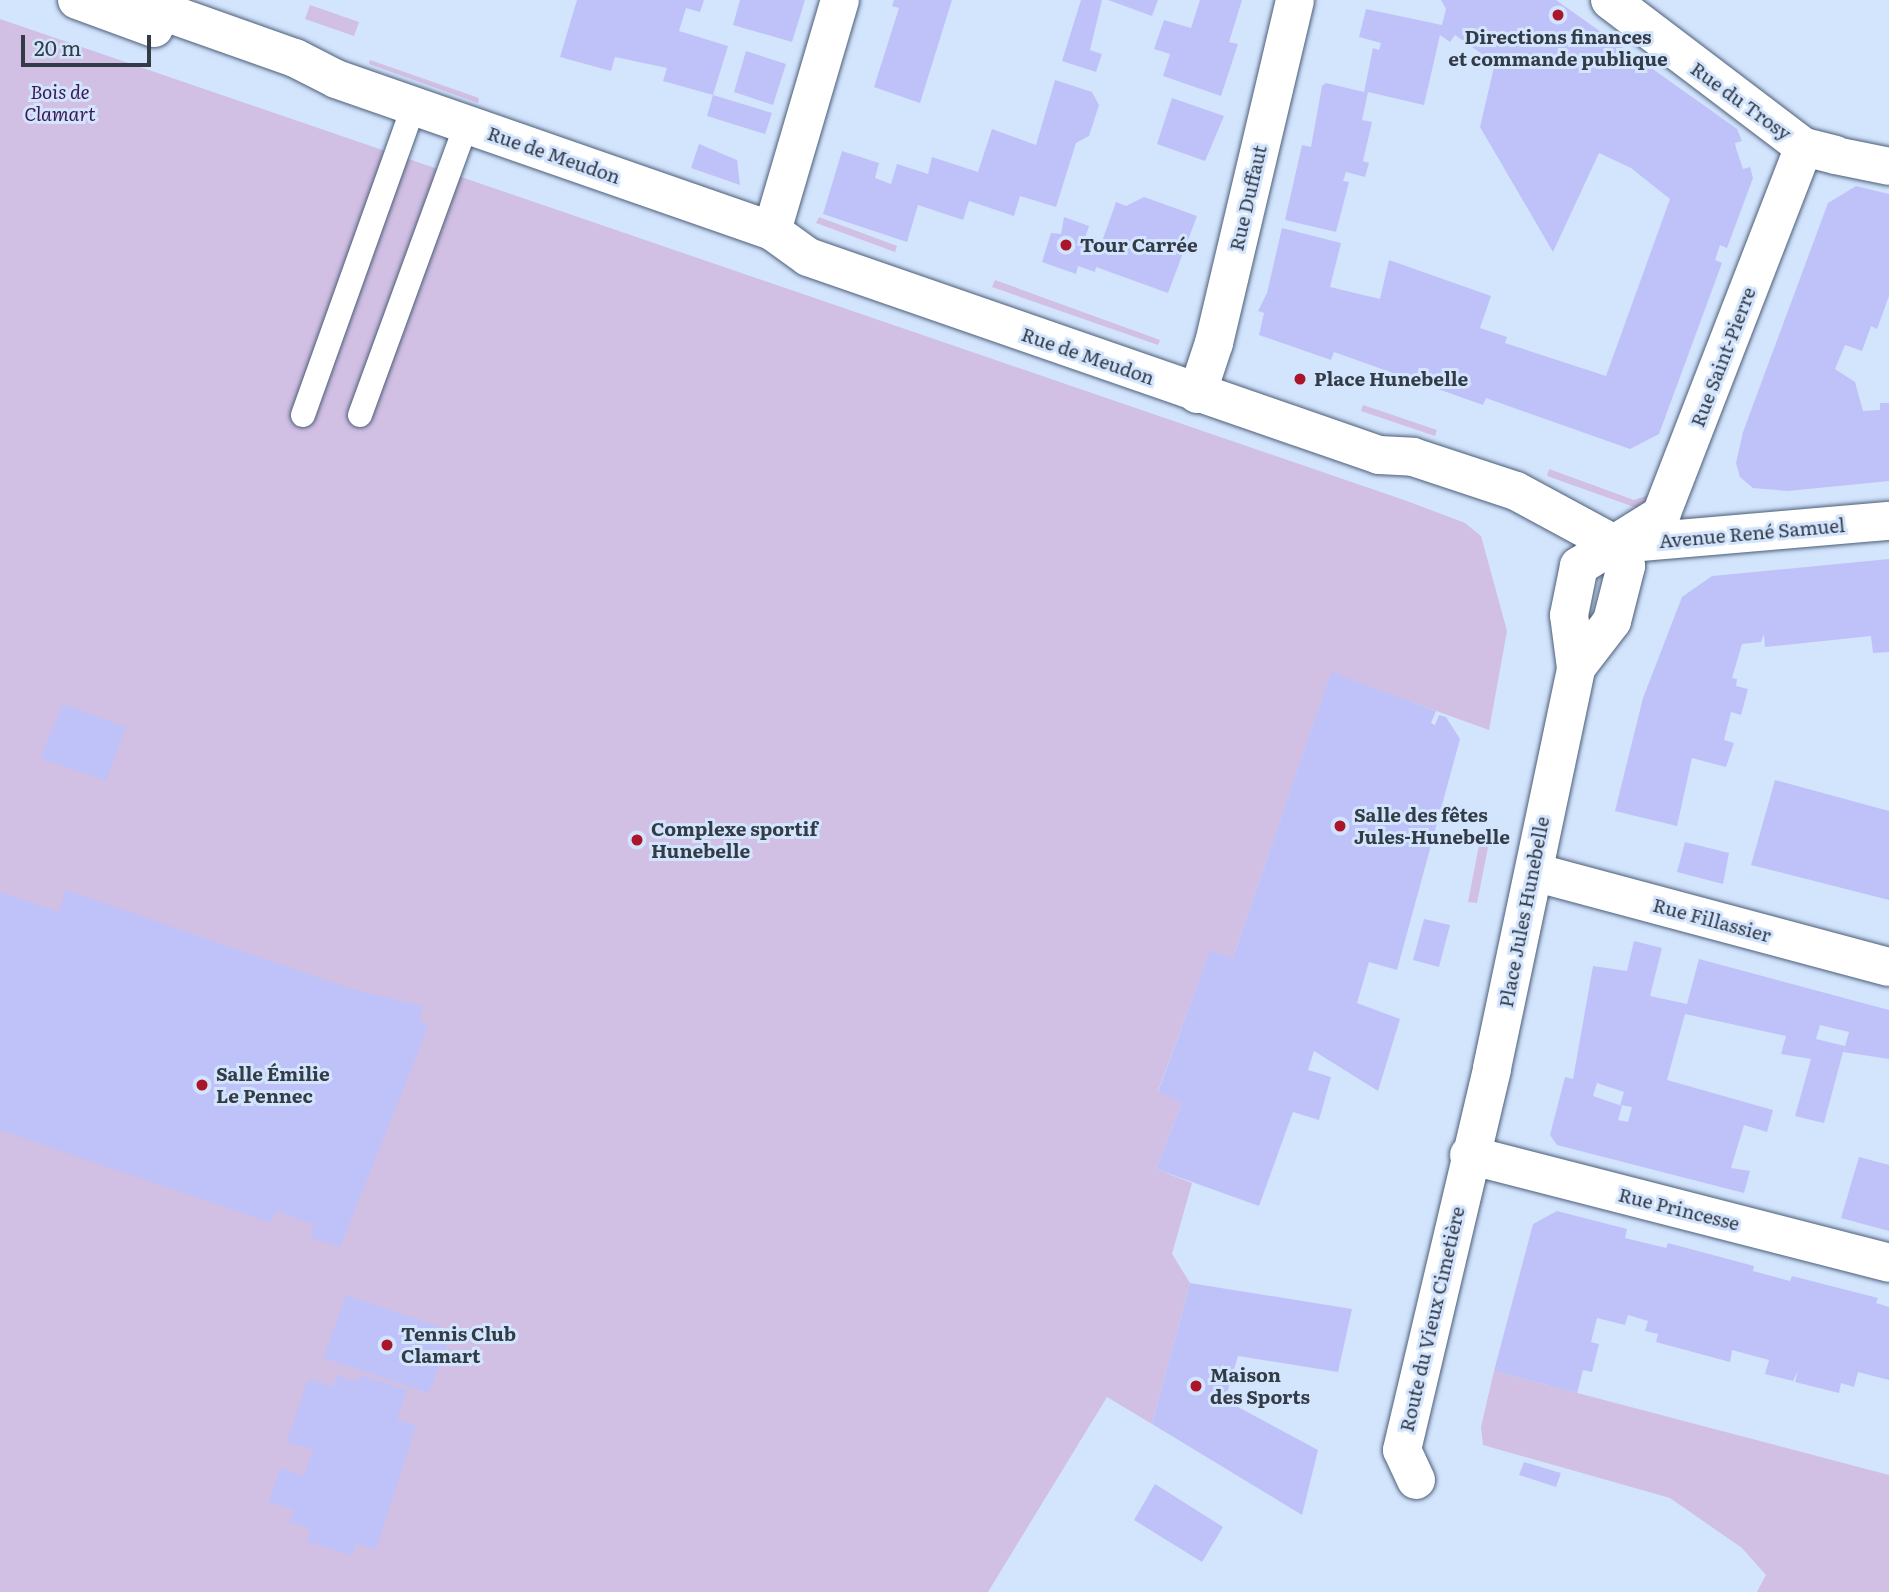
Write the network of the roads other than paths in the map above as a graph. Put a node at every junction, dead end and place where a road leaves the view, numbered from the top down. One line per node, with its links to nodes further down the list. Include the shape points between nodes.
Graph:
1 (77, 0): 6 (street, Rue de Meudon, via 289,77)
2 (131, 0): 6 (street, Rue de Meudon, via 295,58)
3 (840, 0): 11 (street)
4 (1295, 0): 12 (street, Rue Duffaut)
5 (1610, 0): 9 (street, Rue du Trosy)
6 (336, 79): 7 (street, Rue de Meudon)
7 (413, 107): 8 (street, Rue de Meudon); 13 (lane)
8 (466, 125): 11 (street, Rue de Meudon); 14 (lane)
9 (1820, 151): 10 (street, Rue du Trosy); 16 (street, Rue Saint-Pierre, via 1661,515)
10 (1889, 166)
11 (772, 231): 12 (street, Rue de Meudon, via 808,257)
12 (1200, 384): 16 (street, Rue de Meudon, via 1379,455 1413,457 1516,491)
13 (303, 415)
14 (359, 415)
15 (1889, 521): 16 (street, Avenue René Samuel)
16 (1614, 544): 17 (street, Place Jules Hunebelle, via 1626,566 1612,621 1576,668)
17 (1534, 872): 18 (street, Rue Fillassier); 19 (street, Place Jules Hunebelle)
18 (1889, 967)
19 (1469, 1155): 20 (street, Rue Princesse); 21 (street, Route du Vieux Cimetière, via 1402,1450)
20 (1889, 1263)
21 (1416, 1480)

